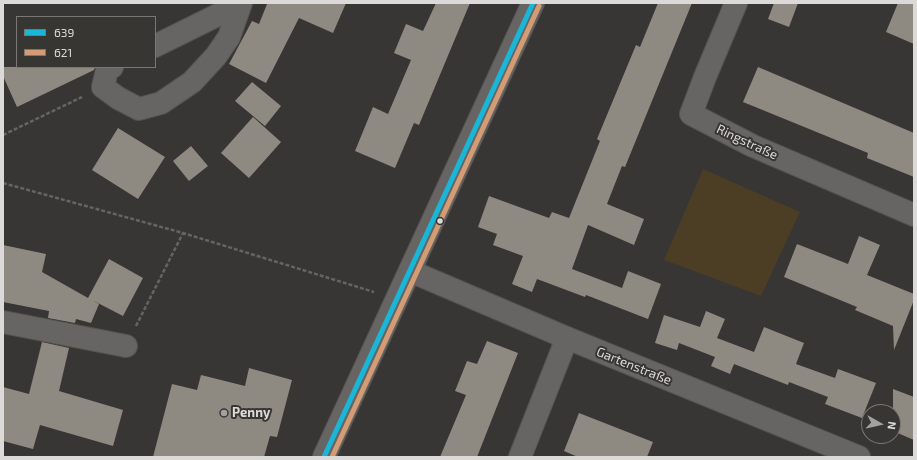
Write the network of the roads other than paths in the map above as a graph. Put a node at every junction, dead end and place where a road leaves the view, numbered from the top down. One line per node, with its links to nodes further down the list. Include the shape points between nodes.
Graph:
1 (533, 3): 7 (street)
2 (736, 3): 6 (street, Ringstraße, via 691,114 753,146)
3 (241, 4): 4 (street); 5 (street, via 229,37 216,56 192,82 161,103 139,109 118,98 103,87 107,70)
4 (156, 46)
5 (110, 68)
6 (914, 215)
7 (410, 271): 9 (street, Gartenstraße); 11 (street)
8 (3, 322): 10 (street)
9 (567, 338): 12 (street); 13 (street, Gartenstraße)
10 (126, 346)
11 (324, 457)
12 (520, 457)
13 (859, 457)

